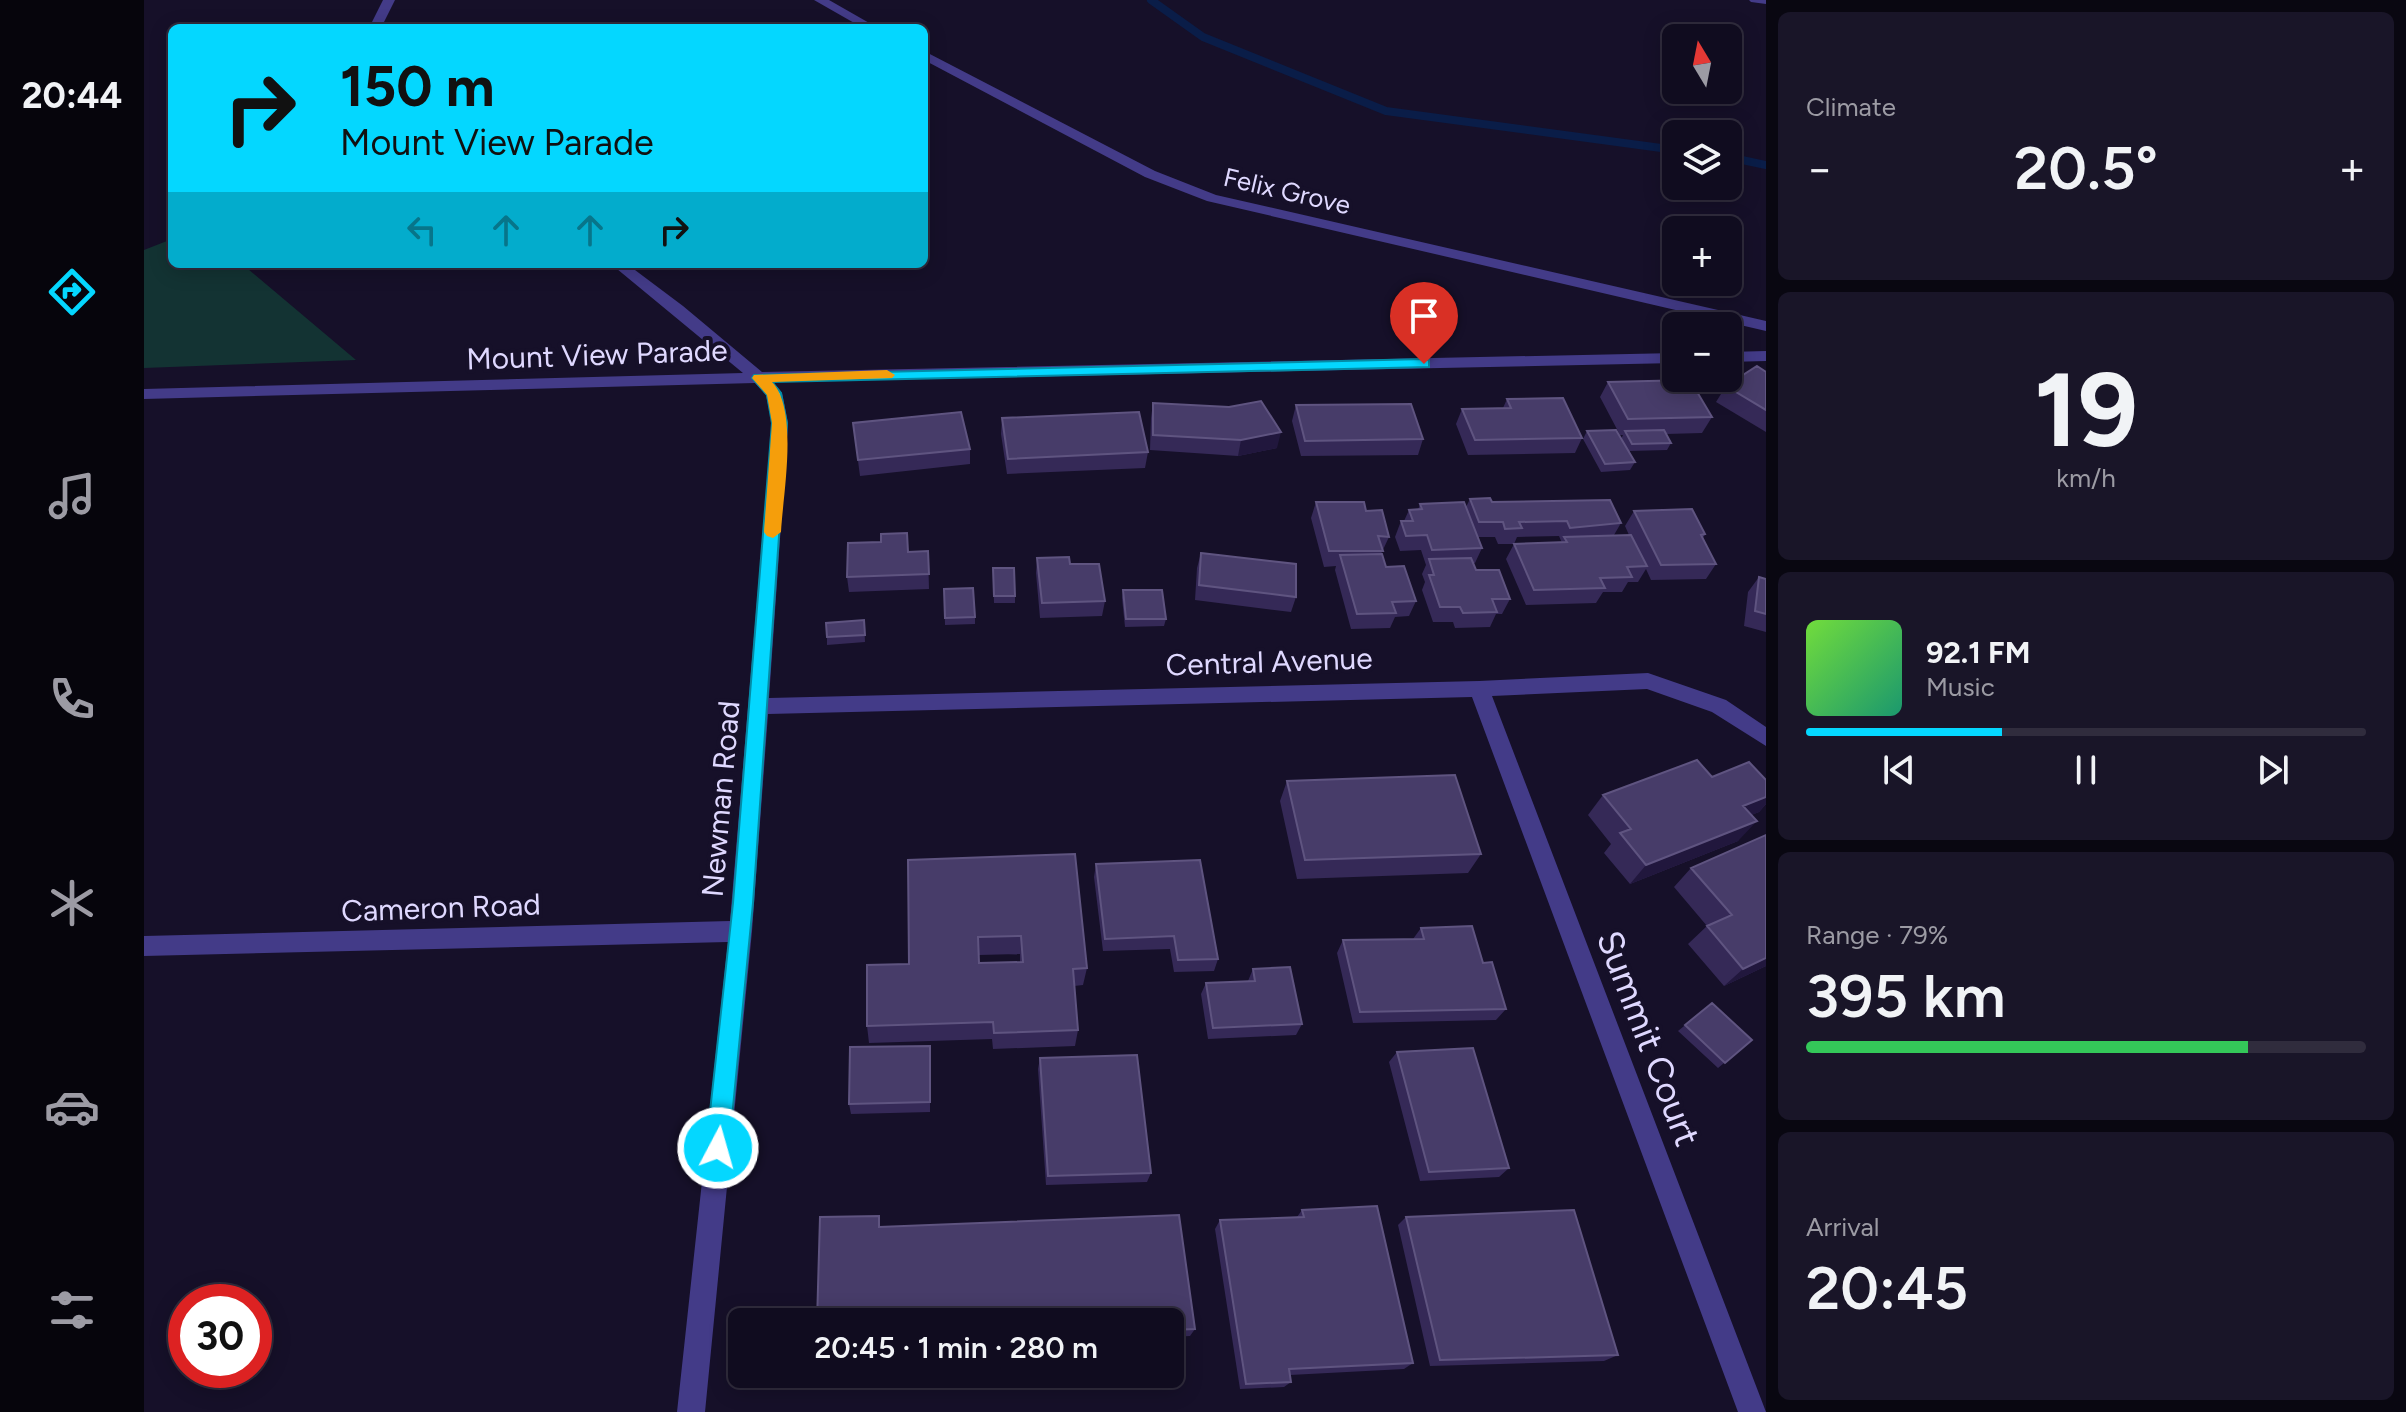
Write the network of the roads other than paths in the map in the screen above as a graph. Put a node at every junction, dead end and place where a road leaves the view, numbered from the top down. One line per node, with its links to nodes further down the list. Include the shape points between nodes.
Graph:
1 (389, 0): 5 (street)
2 (820, 0): 6 (street)
3 (1755, 0): 4 (street)
4 (1766, 1)
5 (377, 24)
6 (865, 24)
7 (928, 57): 9 (street, Felix Grove, via 1181,188)
8 (623, 268): 15 (street, Newman Road)
9 (1666, 302): 10 (street); 11 (street, Felix Grove)
10 (1673, 312)
11 (1766, 326)
12 (1766, 356): 13 (street)
13 (1742, 357)
14 (1662, 358): 15 (street, Mount View Parade)
15 (759, 378): 16 (street, Mount View Parade); 18 (street, Newman Road, via 774,393 780,423)
16 (144, 394)
17 (1479, 689): 18 (street, Central Avenue); 19 (street, Central Avenue, via 1648,681 1719,706); 23 (street, Summit Court)
18 (759, 706): 20 (street, Newman Road)
19 (1766, 738)
20 (741, 931): 21 (street, Cameron Road); 22 (street, Newman Road)
21 (144, 946)
22 (691, 1412)
23 (1752, 1412)

